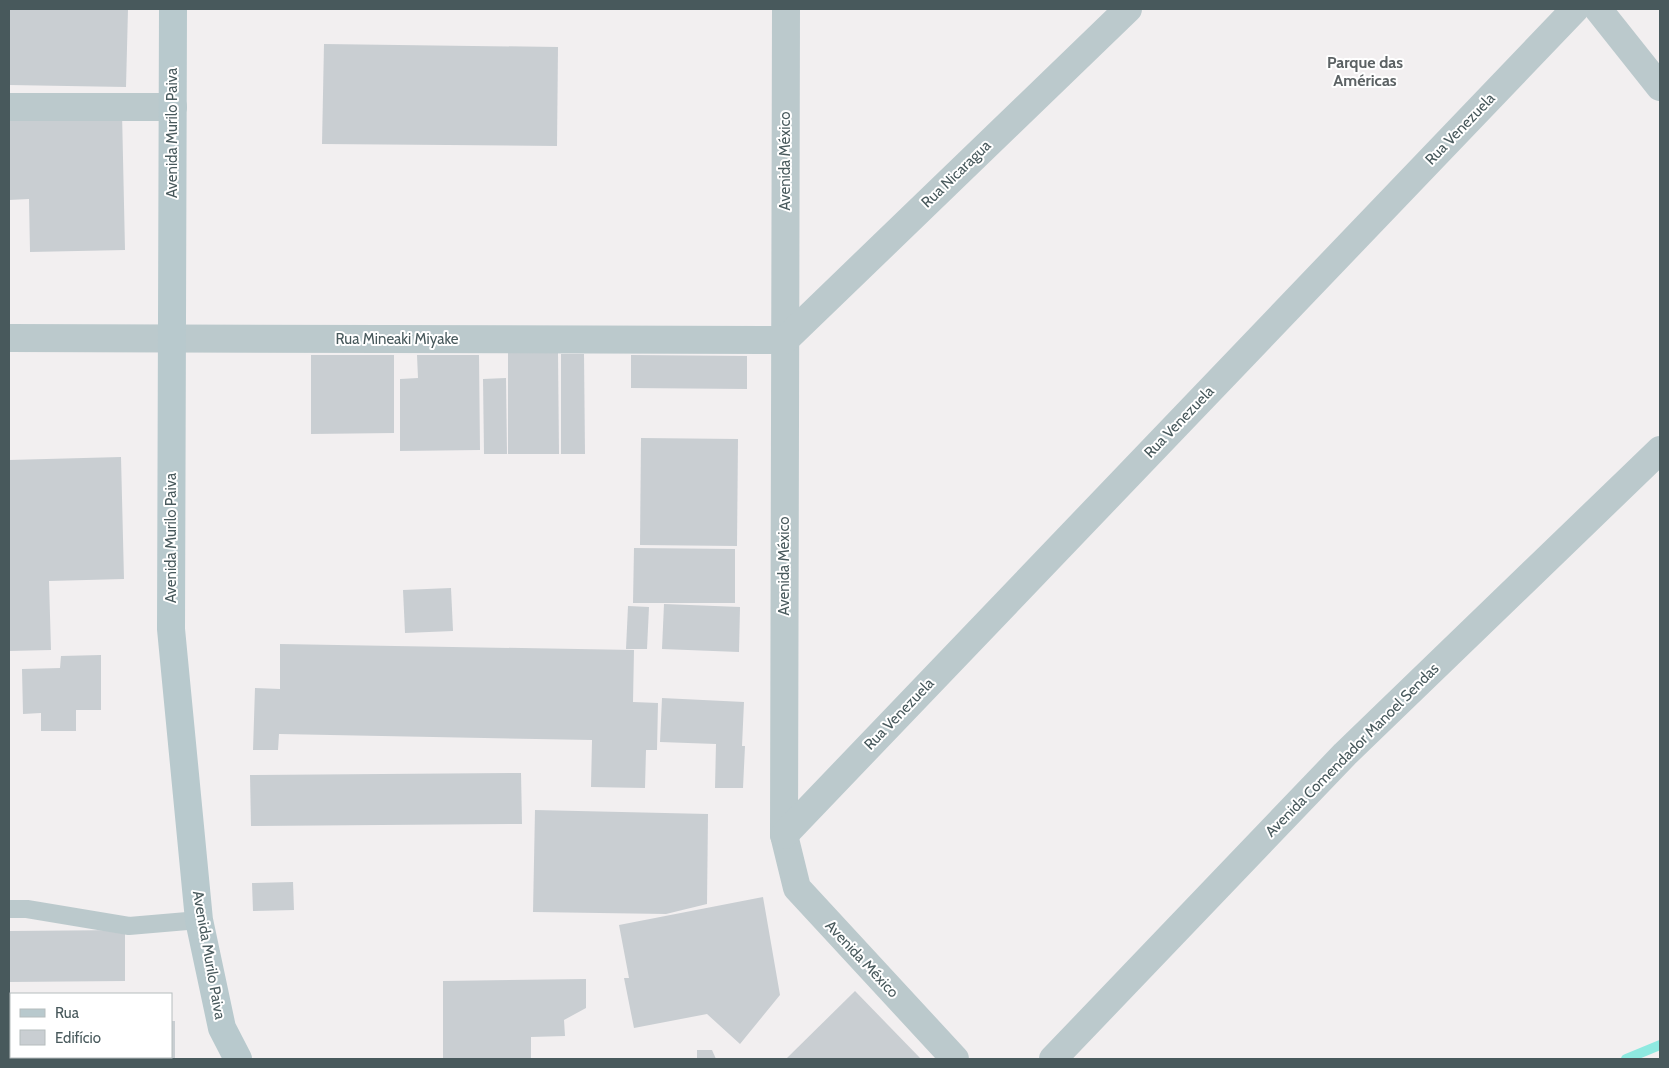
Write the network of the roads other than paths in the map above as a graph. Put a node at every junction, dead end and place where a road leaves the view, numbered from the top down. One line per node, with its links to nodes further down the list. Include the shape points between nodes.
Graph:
1 (173, 9): 8 (street, Avenida Murilo Paiva)
2 (786, 9): 11 (street, Avenida México)
3 (1128, 9): 11 (street, Rua Nicaragua)
4 (1575, 9): 13 (street, Rua Venezuela)
5 (1598, 9): 6 (street)
6 (1660, 87)
7 (9, 107): 8 (street)
8 (173, 107): 10 (street, Avenida Murilo Paiva)
9 (9, 338): 10 (street, Rua Mineaki Miyake)
10 (172, 339): 11 (street, Rua Mineaki Miyake); 15 (street, Avenida Murilo Paiva, via 171,628)
11 (785, 340): 13 (street, Avenida México)
12 (1660, 450): 18 (street, Avenida Comendador Manoel Sendas, via 1345,754)
13 (784, 835): 17 (street, Avenida México, via 797,888)
14 (9, 909): 15 (lane, via 27,909 129,926)
15 (199, 920): 16 (street, Avenida Murilo Paiva, via 222,1028)
16 (238, 1059)
17 (955, 1059)
18 (1053, 1059)

